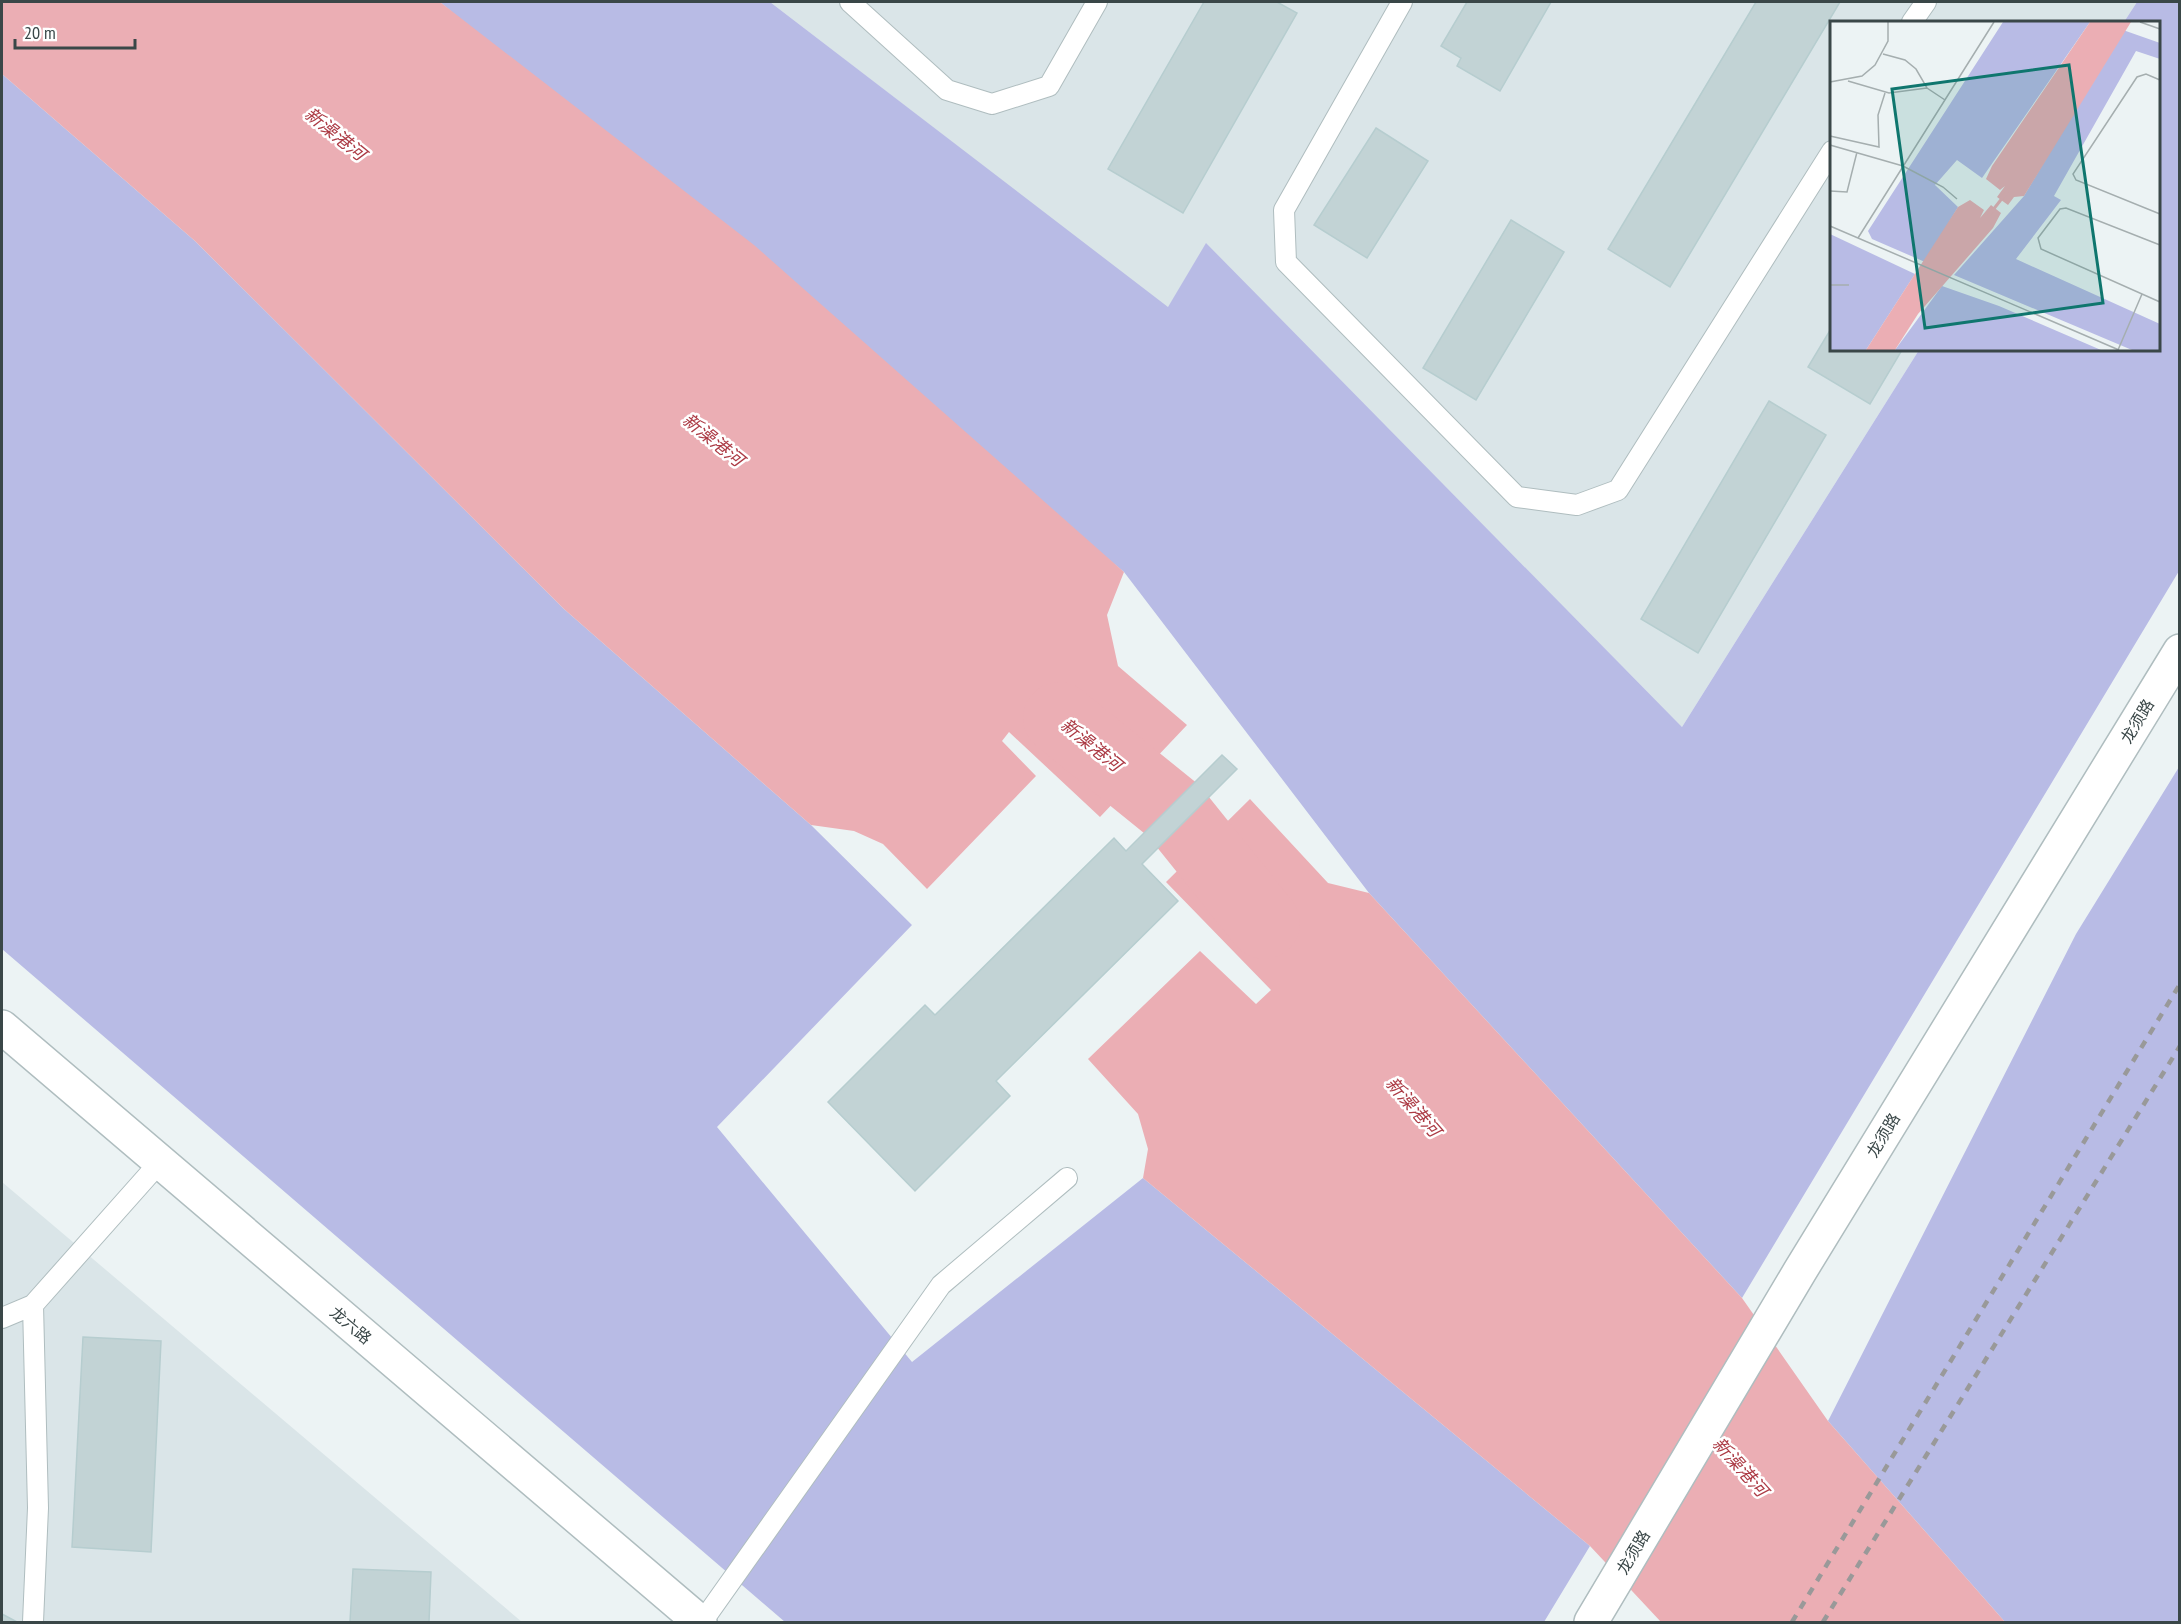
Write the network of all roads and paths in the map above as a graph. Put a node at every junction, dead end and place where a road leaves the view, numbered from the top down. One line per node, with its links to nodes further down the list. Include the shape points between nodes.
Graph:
1 (850, 2): 2 (lane, via 947,90 992,104 1049,86)
2 (1097, 2)
3 (1402, 2): 6 (lane, via 1284,210 1286,262 1517,497 1577,505 1618,490)
4 (1926, 2): 5 (lane)
5 (1913, 21)
6 (1830, 154)
7 (2180, 651): 15 (street, 龙须路, via 1800,1271)
8 (2, 1027): 9 (street, 龙六路)
9 (160, 1162): 11 (lane); 14 (street, 龙六路)
10 (1066, 1178): 14 (lane, via 941,1285)
11 (33, 1305): 12 (lane); 13 (lane, via 38,1508)
12 (2, 1318)
13 (33, 1623)
14 (701, 1623)
15 (1591, 1623)

